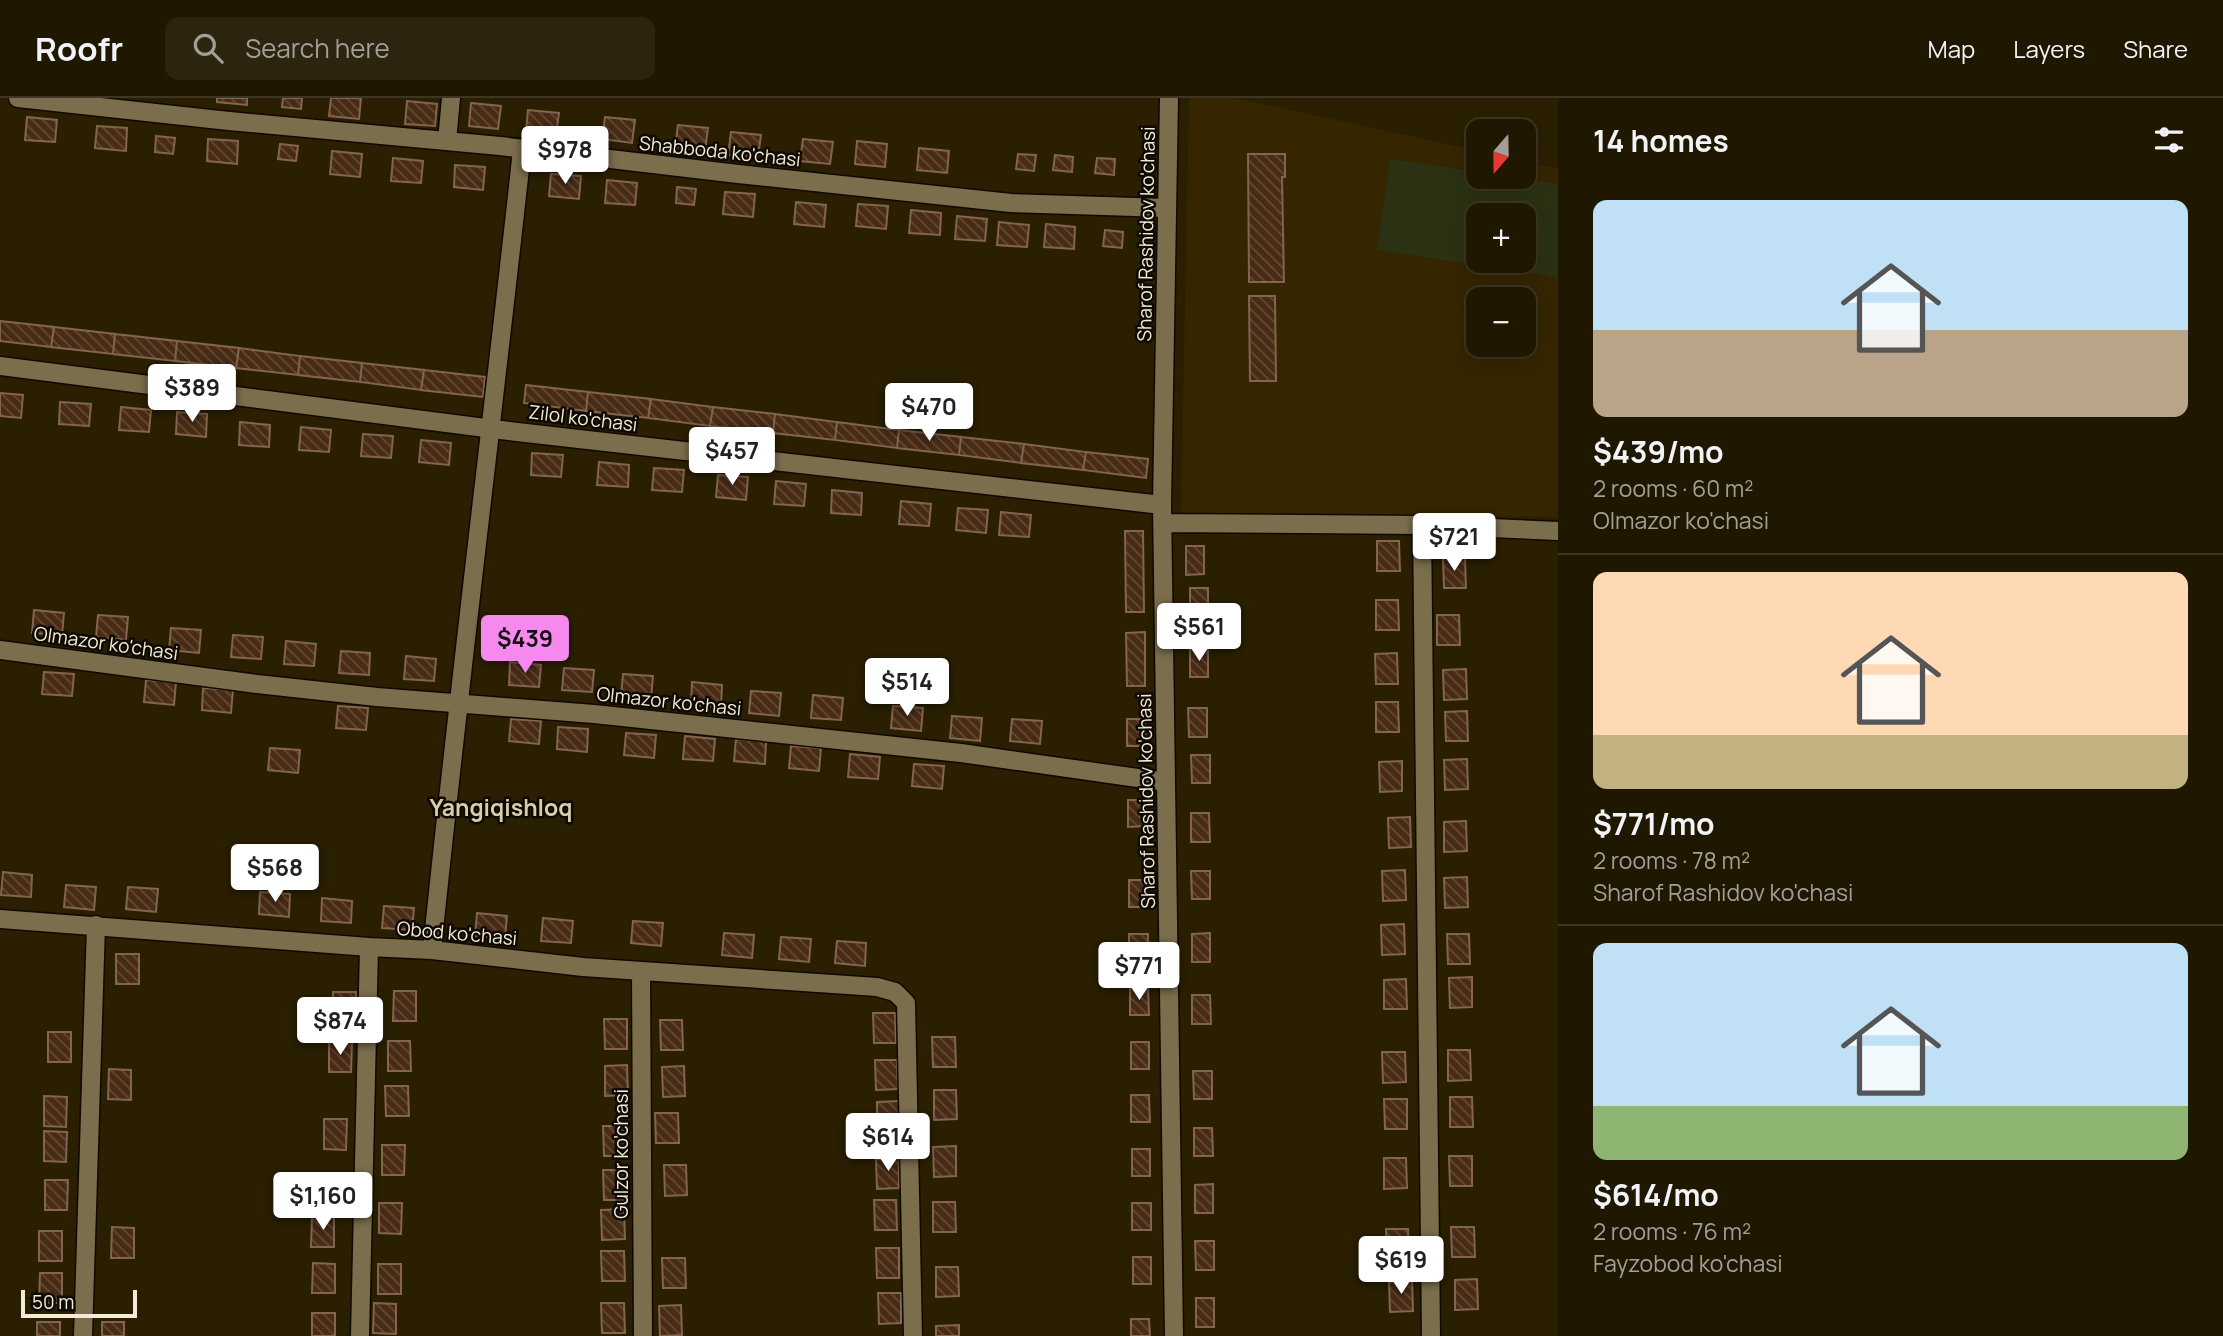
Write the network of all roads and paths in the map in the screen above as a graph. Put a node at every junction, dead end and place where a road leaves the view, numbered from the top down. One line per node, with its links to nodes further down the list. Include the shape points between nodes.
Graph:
1 (18, 98): 4 (street, Shabboda ko'chasi)
2 (451, 98): 4 (street)
3 (1169, 98): 6 (street, Sharof Rashidov ko'chasi)
4 (447, 141): 5 (street, Shabboda ko'chasi)
5 (522, 150): 6 (street, Shabboda ko'chasi, via 1011,203); 8 (street)
6 (1167, 208): 9 (street, Sharof Rashidov ko'chasi)
7 (0, 366): 8 (street, Zilol ko'chasi)
8 (492, 428): 9 (street, Zilol ko'chasi); 13 (street)
9 (1163, 514): 10 (street, Zilol ko'chasi); 14 (street, Sharof Rashidov ko'chasi)
10 (1422, 525): 11 (street, Zilol ko'chasi); 25 (street)
11 (1558, 531)
12 (0, 650): 13 (street, Olmazor ko'chasi, via 257,684)
13 (457, 704): 14 (street, Olmazor ko'chasi, via 948,752); 18 (street)
14 (1166, 782): 24 (street, Sharof Rashidov ko'chasi)
15 (0, 919): 16 (street, Obod ko'chasi)
16 (96, 925): 17 (street, Obod ko'chasi); 20 (street)
17 (369, 947): 18 (street, Obod ko'chasi); 21 (street)
18 (432, 950): 19 (street, Obod ko'chasi)
19 (642, 971): 22 (street, Gulzor ko'chasi); 23 (street, Obod ko'chasi, via 877,987 895,992 906,1003)
20 (83, 1336)
21 (360, 1336)
22 (643, 1336)
23 (913, 1336)
24 (1174, 1336)
25 (1431, 1336)

